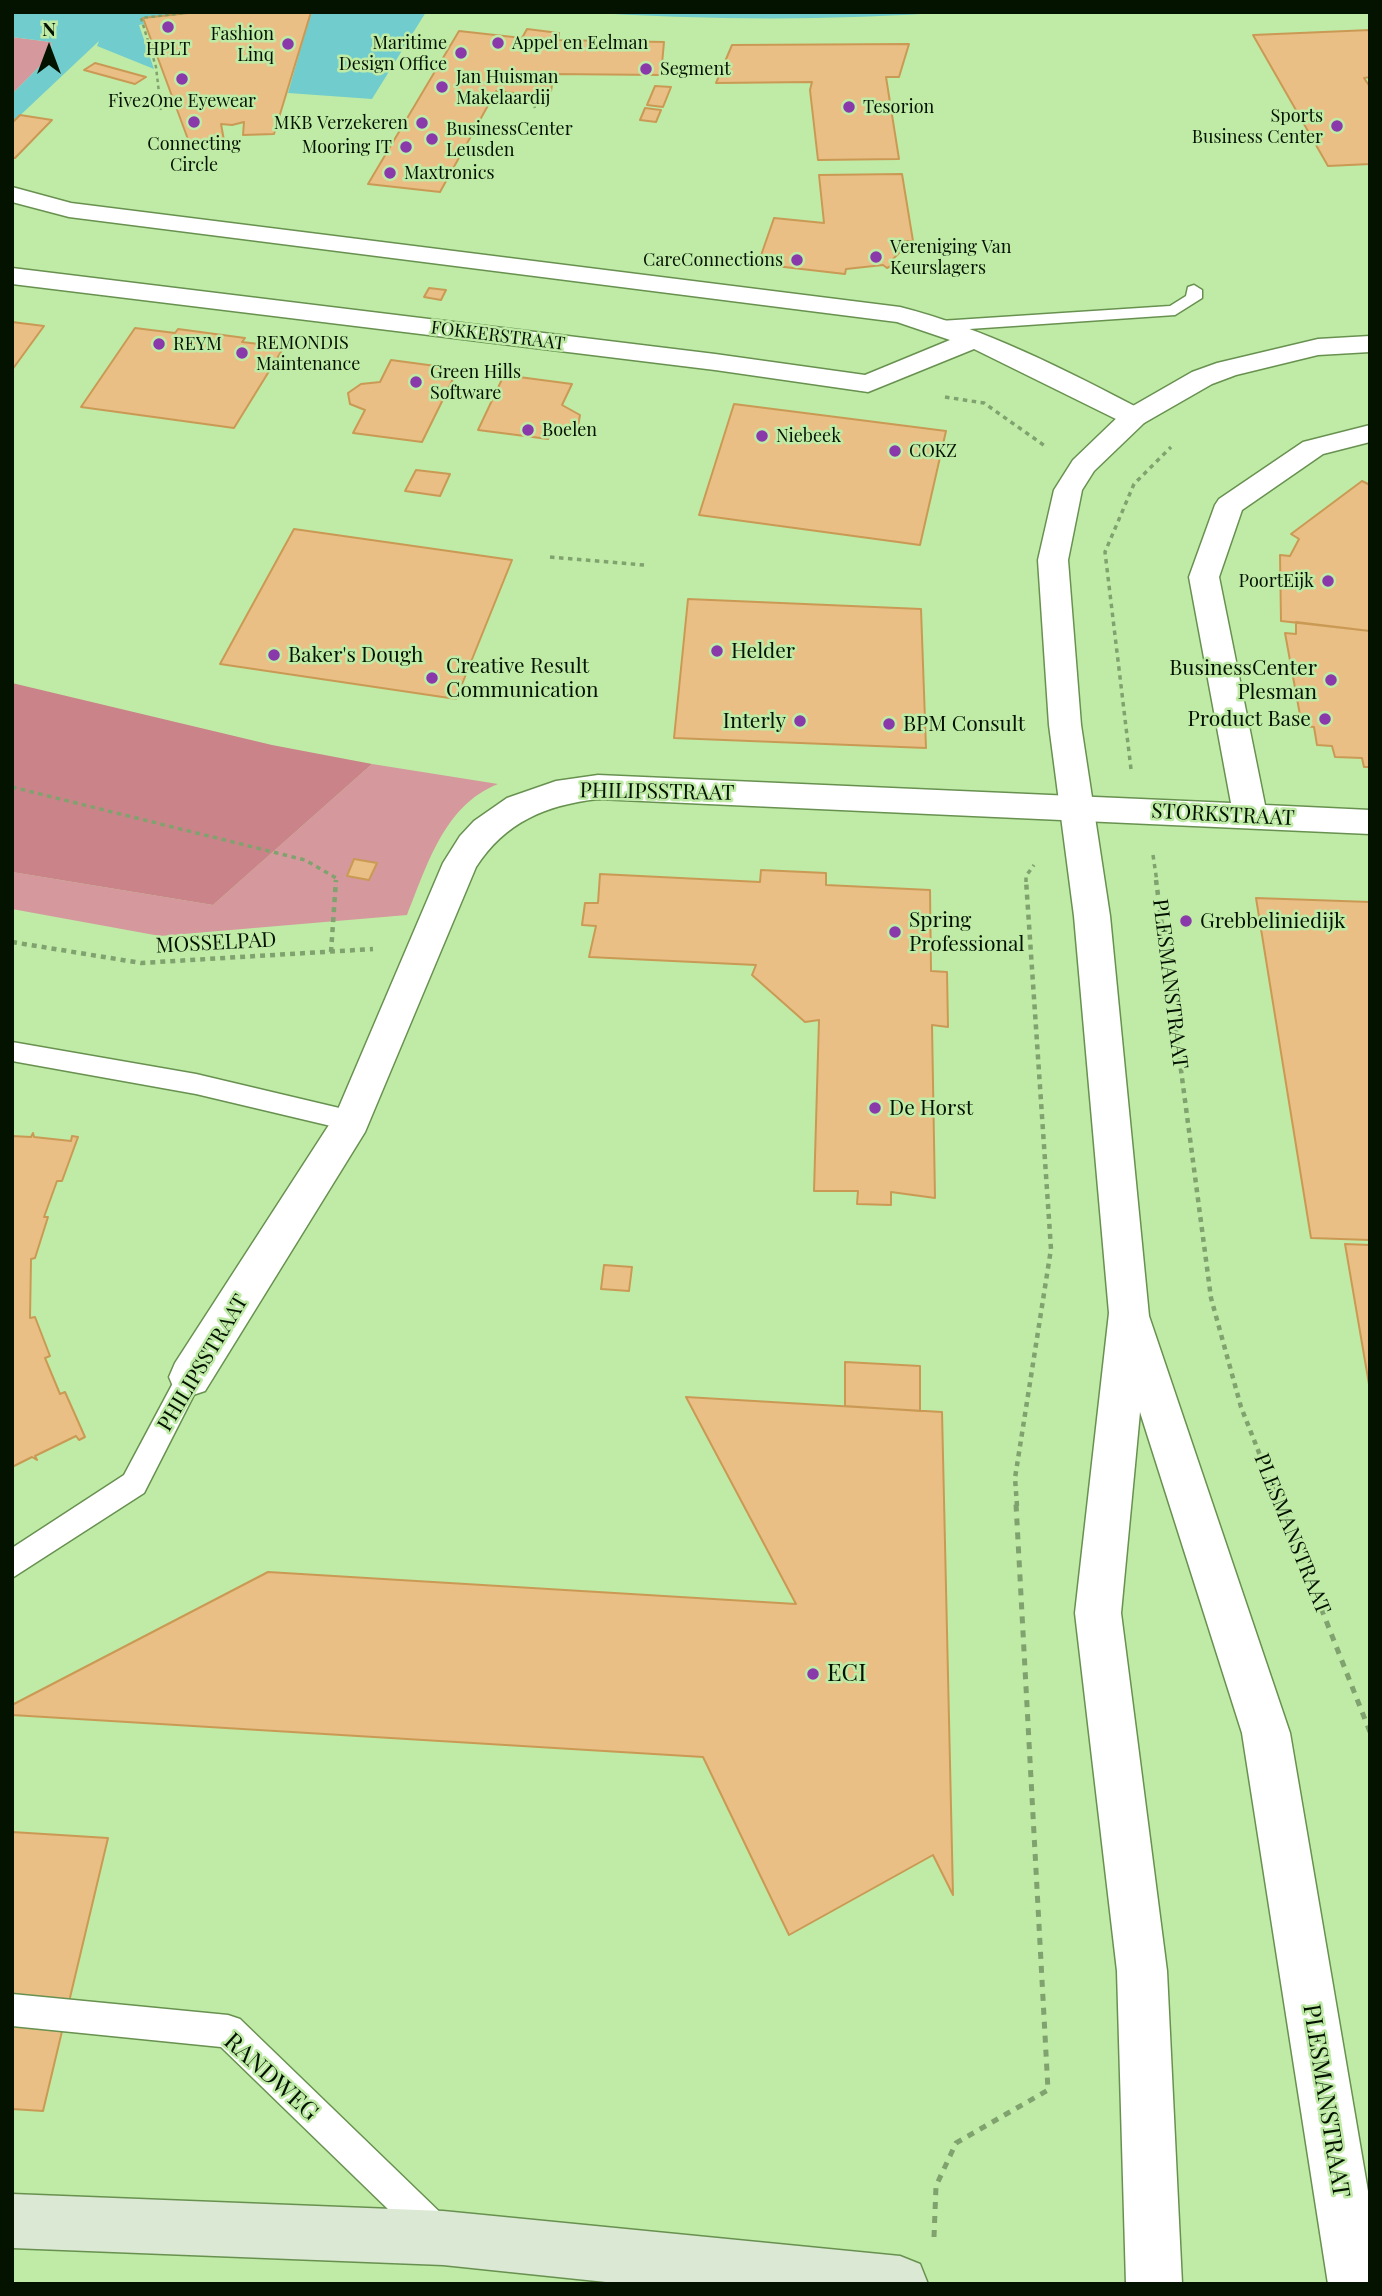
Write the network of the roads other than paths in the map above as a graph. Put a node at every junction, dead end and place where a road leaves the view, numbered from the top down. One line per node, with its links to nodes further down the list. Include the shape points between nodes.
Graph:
1 (12, 194): 4 (street, via 69,210 833,304)
2 (12, 275): 5 (street, FOKKERSTRAAT, via 868,384)
3 (1194, 290): 4 (lane, via 1194,298 1175,310)
4 (940, 326): 5 (street)
5 (976, 340): 7 (street, via 1047,370)
6 (1370, 344): 7 (street, PLESMANSTRAAT, via 1318,347 1227,369)
7 (1134, 417): 9 (street, PLESMANSTRAAT, via 1083,466 1068,490 1053,560 1065,725)
8 (1370, 433): 10 (street, via 1313,448 1229,505 1204,577)
9 (1077, 808): 10 (street, STORKSTRAAT); 13 (street, PHILIPSSTRAAT, via 598,787 565,790 512,808 472,842 460,863); 14 (street, PLESMANSTRAAT, via 1092,916)
10 (1250, 815): 11 (street, STORKSTRAAT)
11 (1370, 821)
12 (12, 1051): 13 (lane, via 197,1084)
13 (352, 1121): 15 (street, PHILIPSSTRAAT)
14 (1129, 1313): 21 (street, PLESMANSTRAAT, via 1098,1613 1142,1972); 22 (street, PLESMANSTRAAT, via 1266,1733)
15 (190, 1377): 16 (lane, PHILIPSSTRAAT, via 134,1485)
16 (12, 1564)
17 (12, 2010): 19 (lane, RANDWEG, via 228,2031)
18 (12, 2221): 19 (main road)
19 (443, 2238): 20 (main road)
20 (917, 2265)
21 (1154, 2284)
22 (1356, 2284)

